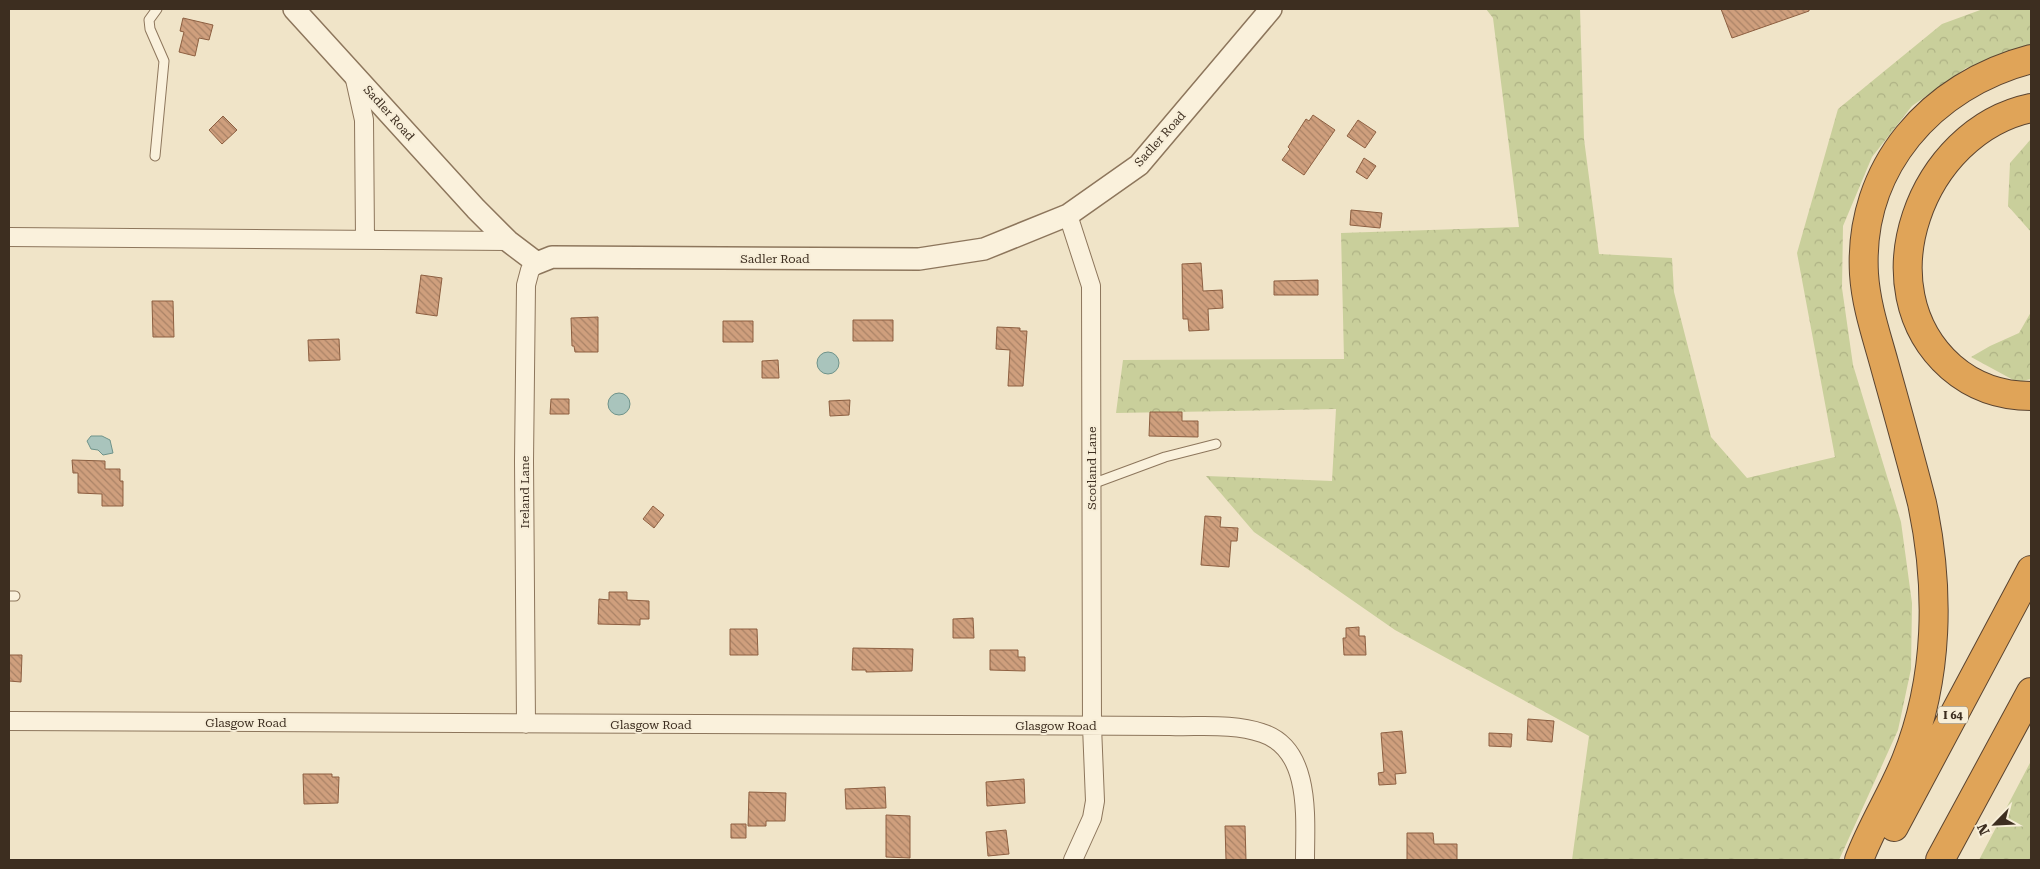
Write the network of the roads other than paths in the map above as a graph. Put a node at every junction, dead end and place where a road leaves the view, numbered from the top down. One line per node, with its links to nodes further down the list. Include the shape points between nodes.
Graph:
1 (157, 9): 7 (lane, via 150,20 150,28 164,61)
2 (294, 9): 5 (street, Sadler Road)
3 (1271, 9): 8 (street, Sadler Road, via 1139,165)
4 (2031, 59): 23 (highway, via 1994,70 1967,83 1923,118 1890,163 1875,196 1867,227 1864,275 1870,309 1922,503 1932,560 1934,612 1929,671 1915,732 1899,776)
5 (354, 75): 10 (street, via 364,120); 11 (street, Sadler Road)
6 (2031, 108): 13 (highway, via 2004,117 1983,129 1943,165 1918,211 1910,242 1908,275 1912,304 1924,334 1956,372 1981,386 2005,394)
7 (156, 156)
8 (1068, 215): 12 (street, Sadler Road, via 984,249 919,259 552,257); 15 (street, Scotland Lane, via 1090,286)
9 (9, 237): 10 (street)
10 (365, 240): 11 (street)
11 (508, 240): 12 (street, Sadler Road)
12 (537, 263): 19 (street, Ireland Lane, via 530,270 526,286)
13 (2031, 396)
14 (1216, 444): 15 (lane, via 1165,457)
15 (1092, 484): 20 (street, Scotland Lane)
16 (2031, 570): 24 (highway, I 64)
17 (2031, 692): 25 (highway)
18 (9, 721): 19 (street, Glasgow Road)
19 (526, 724): 20 (street, Glasgow Road)
20 (1092, 726): 21 (street, Scotland Lane, via 1095,801 1092,818); 22 (street, Glasgow Road, via 1238,728 1272,737 1287,749 1300,776 1305,808)
21 (1073, 860)
22 (1305, 860)
23 (1860, 860)
24 (1876, 860)
25 (1940, 860)

